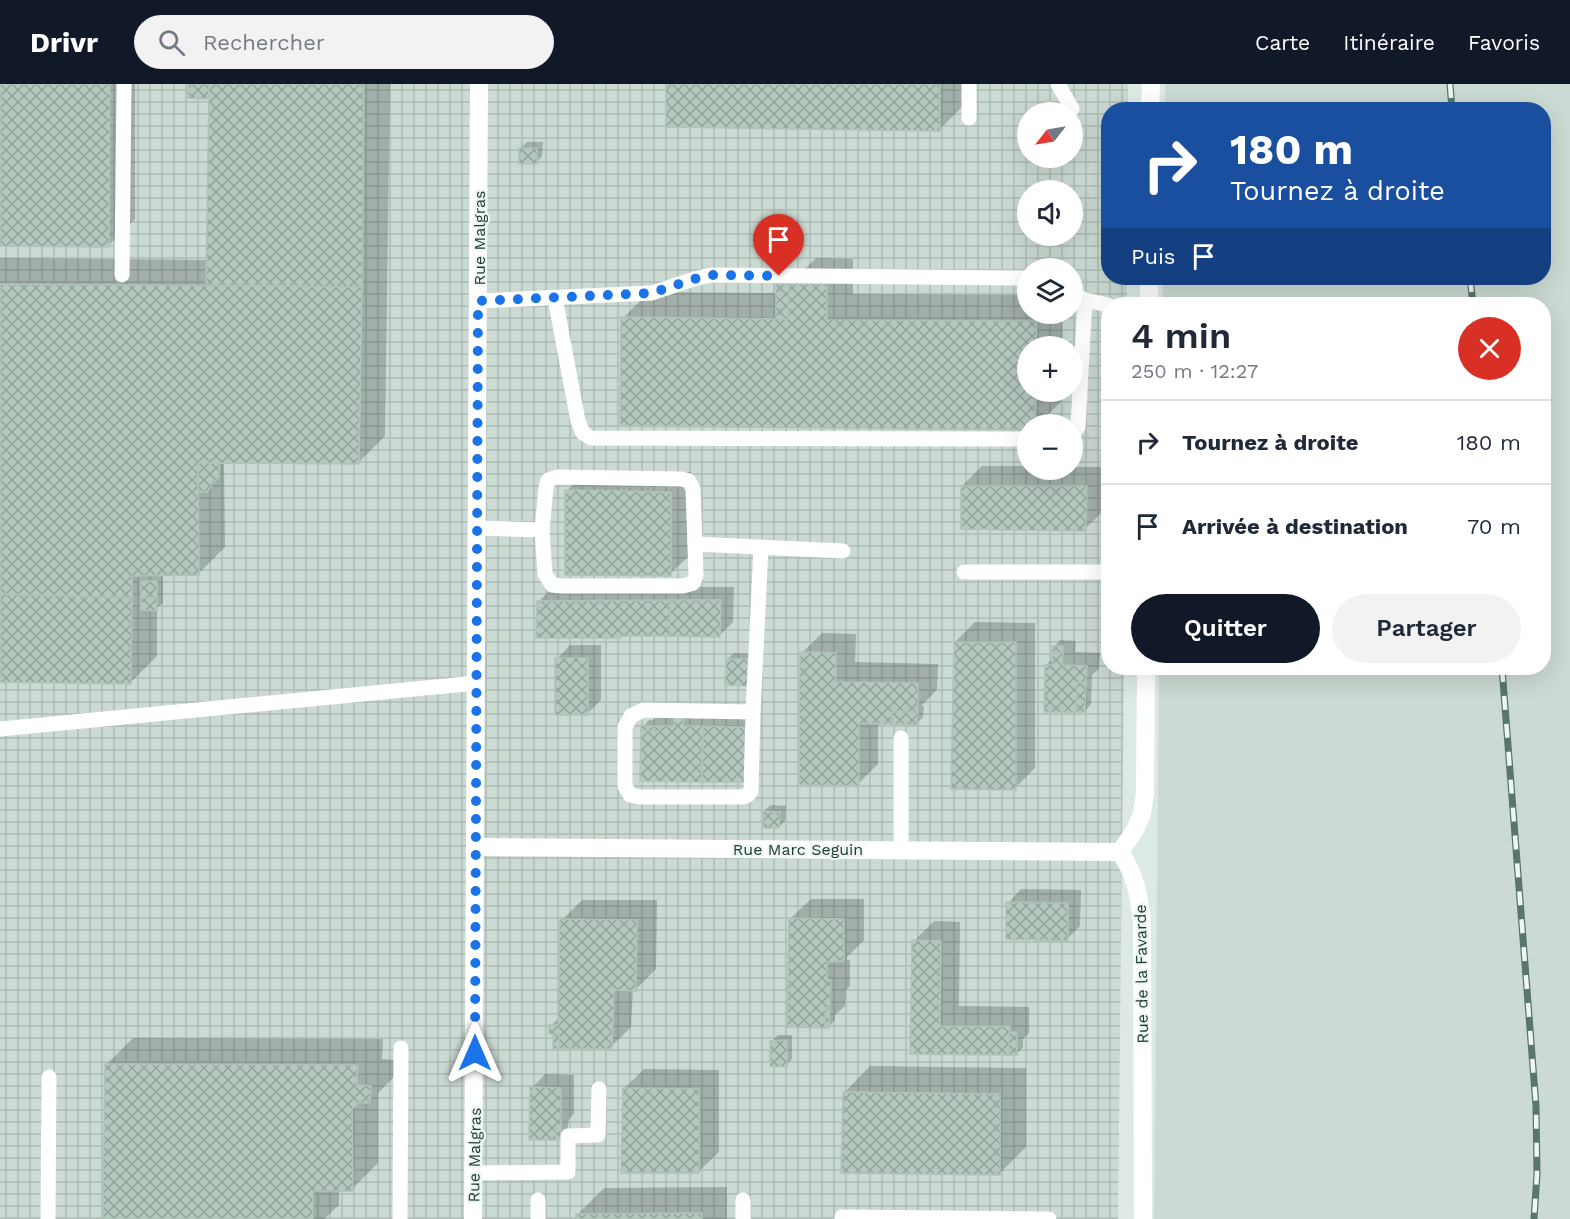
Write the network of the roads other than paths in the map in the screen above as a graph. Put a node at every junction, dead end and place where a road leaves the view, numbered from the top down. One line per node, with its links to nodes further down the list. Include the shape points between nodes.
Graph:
1 (124, 84): 9 (lane)
2 (479, 84): 13 (street, Rue Malgras)
3 (969, 84): 8 (lane)
4 (1058, 84): 6 (lane)
5 (1151, 84): 7 (street)
6 (1068, 102)
7 (1150, 102)
8 (969, 118)
9 (123, 275)
10 (1017, 278): 12 (lane, via 711,275 652,293)
11 (1083, 297): 14 (lane)
12 (555, 298): 13 (lane); 17 (lane, via 578,421 583,433 591,438)
13 (478, 301): 18 (street, Rue Malgras)
14 (1101, 302)
15 (1078, 324): 16 (lane)
16 (1078, 414)
17 (1017, 439)
18 (477, 528): 19 (lane); 26 (street, Rue Malgras)
19 (542, 530): 20 (lane, via 545,574 552,585 561,586 693,583); 20 (lane, via 548,480 682,479 689,481 693,489)
20 (695, 544): 21 (lane)
21 (761, 547): 22 (lane); 27 (lane)
22 (843, 551)
23 (964, 572): 24 (lane)
24 (1101, 572)
25 (1146, 675): 32 (street, via 1142,814)
26 (477, 683): 28 (lane); 30 (street, Rue Malgras)
27 (753, 712): 27 (lane, via 748,795 630,795 625,786 625,727 631,716 643,710)
28 (0, 729)
29 (901, 738): 31 (lane)
30 (476, 847): 31 (street, Rue Marc Seguin); 36 (street, Rue Malgras)
31 (901, 850): 32 (street, Rue Marc Seguin)
32 (1120, 852): 46 (street, Rue de la Favarde, via 1130,866 1138,891 1142,923)
33 (401, 1048): 41 (lane)
34 (49, 1077): 40 (lane)
35 (599, 1089): 36 (lane, via 598,1135 568,1136 568,1172)
36 (474, 1173): 42 (street, Rue Malgras)
37 (538, 1200): 43 (lane)
38 (743, 1200): 44 (lane)
39 (842, 1217): 45 (lane)
40 (48, 1219)
41 (400, 1219)
42 (473, 1219)
43 (538, 1219)
44 (743, 1219)
45 (1050, 1219)
46 (1143, 1219)

